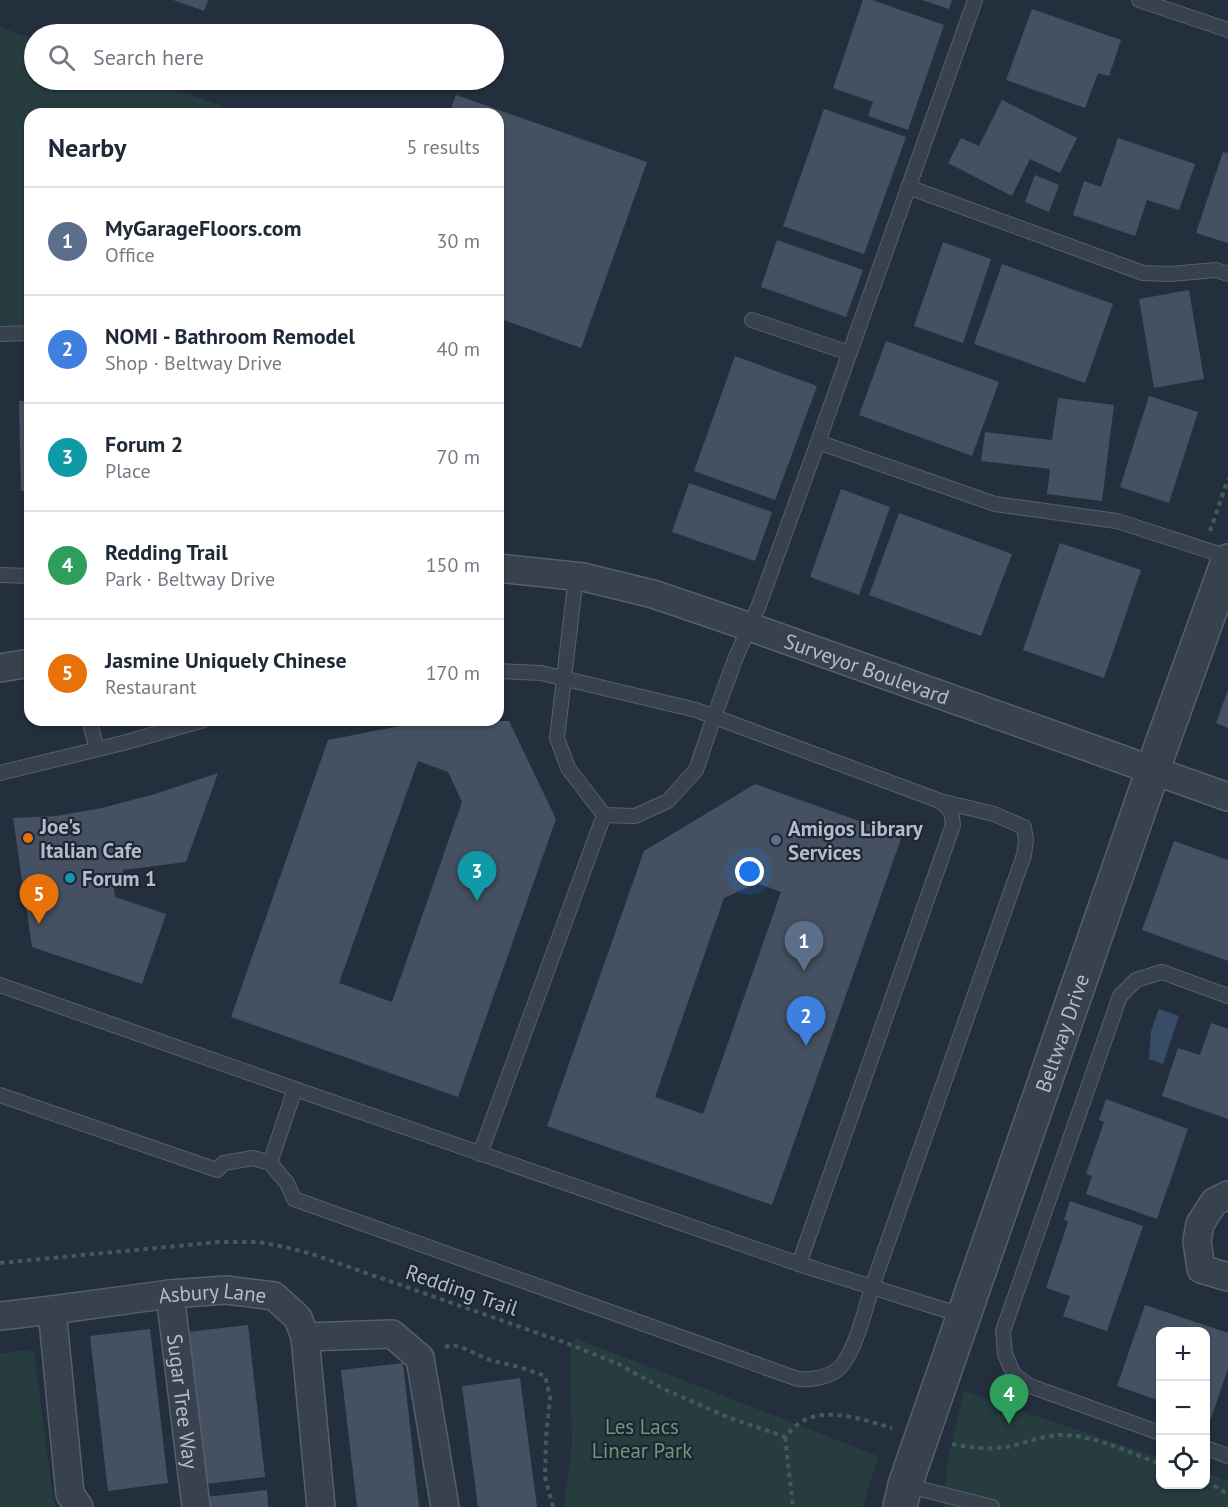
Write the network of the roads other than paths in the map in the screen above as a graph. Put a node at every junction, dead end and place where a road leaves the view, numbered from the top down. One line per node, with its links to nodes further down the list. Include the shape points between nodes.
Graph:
1 (975, 0): 4 (lane)
2 (1139, 0): 3 (lane)
3 (1228, 30)
4 (908, 187): 5 (lane, via 1143,273 1216,270); 9 (lane)
5 (1228, 274)
6 (752, 320): 9 (lane)
7 (24, 333): 8 (lane)
8 (0, 334)
9 (849, 353): 10 (lane)
10 (818, 442): 11 (lane, via 995,504 1118,521); 16 (lane)
11 (1228, 559): 25 (street, Beltway Drive)
12 (504, 569): 15 (street, Surveyor Boulevard)
13 (0, 575): 14 (lane)
14 (24, 576)
15 (576, 576): 16 (street, Surveyor Boulevard, via 653,594); 20 (lane)
16 (750, 627): 21 (lane); 25 (street, Surveyor Boulevard)
17 (24, 664): 18 (street)
18 (0, 668)
19 (504, 671): 20 (lane)
20 (564, 678): 21 (lane); 29 (lane, via 557,738 568,768)
21 (714, 717): 28 (lane); 29 (lane, via 696,770 669,801 635,816)
22 (91, 726): 24 (lane)
23 (182, 726): 24 (lane)
24 (97, 749): 26 (lane)
25 (1153, 770): 27 (street, Surveyor Boulevard); 43 (street, Beltway Drive)
26 (0, 773)
27 (1228, 797)
28 (940, 801): 37 (lane, via 951,811 953,825); 39 (lane, via 994,814 1024,827 1024,855)
29 (604, 815): 34 (lane)
30 (0, 985): 32 (lane)
31 (1228, 996): 45 (lane, via 1162,972 1136,980 1120,996 1004,1331 1005,1354 1014,1374 1030,1386)
32 (295, 1089): 34 (lane); 35 (lane)
33 (0, 1095): 35 (lane, via 217,1170 224,1163 253,1158)
34 (480, 1154): 37 (lane)
35 (270, 1163): 39 (lane, via 287,1183 294,1199 798,1379 836,1372 851,1351)
36 (1228, 1195): 38 (street, via 1214,1202 1200,1224 1197,1241 1201,1269)
37 (799, 1264): 39 (lane)
38 (1228, 1277)
39 (872, 1287): 43 (lane)
40 (170, 1294): 41 (street, Asbury Lane); 44 (street, Asbury Lane, via 226,1290 274,1296 298,1318); 50 (street, Sugar Tree Way)
41 (52, 1310): 42 (street, Asbury Lane); 49 (street, via 70,1494)
42 (0, 1316)
43 (964, 1316): 48 (street, Beltway Drive)
44 (305, 1337): 51 (street, Asbury Lane); 52 (street, via 392,1334 420,1358)
45 (1156, 1431)
46 (1210, 1449): 47 (lane)
47 (1228, 1456)
48 (903, 1496): 53 (lane)
49 (79, 1507)
50 (196, 1507)
51 (321, 1507)
52 (445, 1507)
53 (992, 1507)

